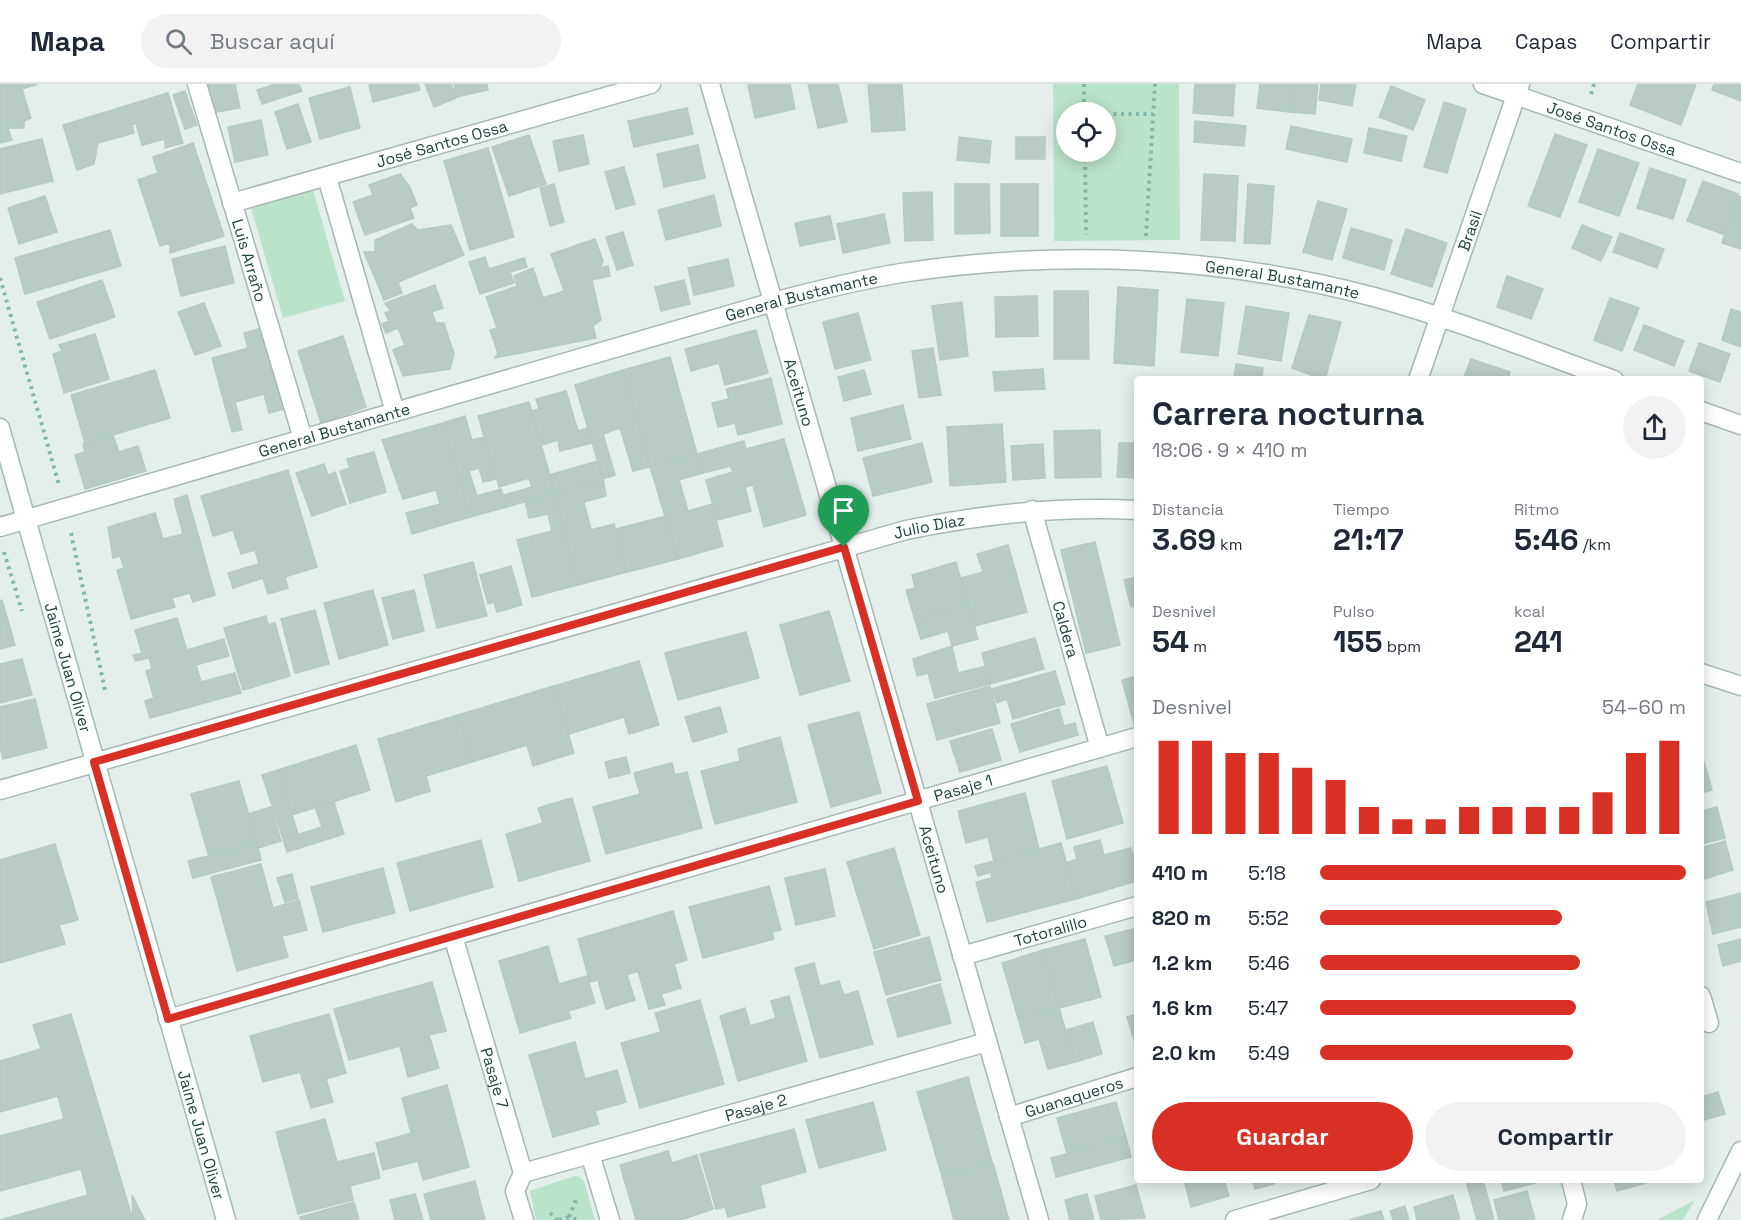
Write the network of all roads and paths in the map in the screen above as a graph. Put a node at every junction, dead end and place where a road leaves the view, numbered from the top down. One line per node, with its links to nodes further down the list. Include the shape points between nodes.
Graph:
1 (197, 84): 14 (street, Luis Arraño)
2 (651, 84): 13 (street, José Santos Ossa)
3 (710, 84): 17 (street, Aceituno)
4 (1084, 84): 8 (path)
5 (1155, 84): 10 (path)
6 (1483, 84): 7 (street, José Santos Ossa)
7 (1518, 89): 12 (street, José Santos Ossa); 18 (street, Brasil)
8 (1084, 102)
9 (1116, 114): 10 (path)
10 (1153, 114): 16 (path)
11 (1085, 162): 15 (path)
12 (1741, 173)
13 (327, 177): 14 (street, José Santos Ossa); 21 (street)
14 (232, 203): 25 (street, Luis Arraño)
15 (1086, 259): 16 (street, General Bustamante); 17 (street, General Bustamante, via 1030,260 910,272)
16 (1144, 261): 18 (street, General Bustamante, via 1304,281)
17 (773, 302): 21 (street, General Bustamante); 30 (street, Aceituno)
18 (1440, 317): 19 (street, Brasil); 20 (street, General Bustamante)
19 (1419, 376)
20 (1603, 376)
21 (395, 412): 25 (street, General Bustamante)
22 (1704, 412): 23 (street)
23 (1741, 425)
24 (0, 428): 28 (street, Jaime Juan Oliver)
25 (303, 439): 28 (street, General Bustamante)
26 (1032, 510): 27 (street, Julio Díaz); 30 (street, Julio Díaz, via 968,517); 34 (street, Caldera)
27 (1134, 510)
28 (26, 519): 29 (street, General Bustamante); 35 (street, Jaime Juan Oliver)
29 (0, 527)
30 (844, 547): 35 (street, Julio Díaz); 37 (street, Aceituno)
31 (1704, 674): 32 (street)
32 (1741, 686)
33 (1134, 738): 34 (street, Pasaje 1)
34 (1100, 748): 37 (street, Pasaje 1)
35 (94, 762): 36 (street, Julio Díaz); 42 (street, Jaime Juan Oliver)
36 (0, 790)
37 (918, 801): 39 (street, Pasaje 1); 40 (street, Aceituno)
38 (1134, 907): 40 (street, Totoralillo)
39 (453, 936): 42 (street, Pasaje 1); 49 (street, Pasaje 7)
40 (962, 956): 44 (street, Aceituno)
41 (1704, 1006): 43 (street)
42 (168, 1019): 52 (street, Jaime Juan Oliver)
43 (1709, 1023)
44 (987, 1042): 46 (street, Aceituno); 48 (street, Pasaje 2)
45 (1134, 1078): 46 (street, Guanaqueros)
46 (1008, 1117): 57 (street, Aceituno)
47 (1741, 1151): 60 (street)
48 (590, 1154): 49 (street, Pasaje 2); 56 (street)
49 (523, 1173): 53 (street, Pasaje 7, via 515,1191)
50 (1361, 1183): 58 (street)
51 (1572, 1183): 59 (street, via 1577,1204)
52 (226, 1220)
53 (524, 1220)
54 (558, 1220): 55 (path)
55 (578, 1220)
56 (609, 1220)
57 (1039, 1220)
58 (1235, 1220)
59 (1572, 1220)
60 (1707, 1220)

